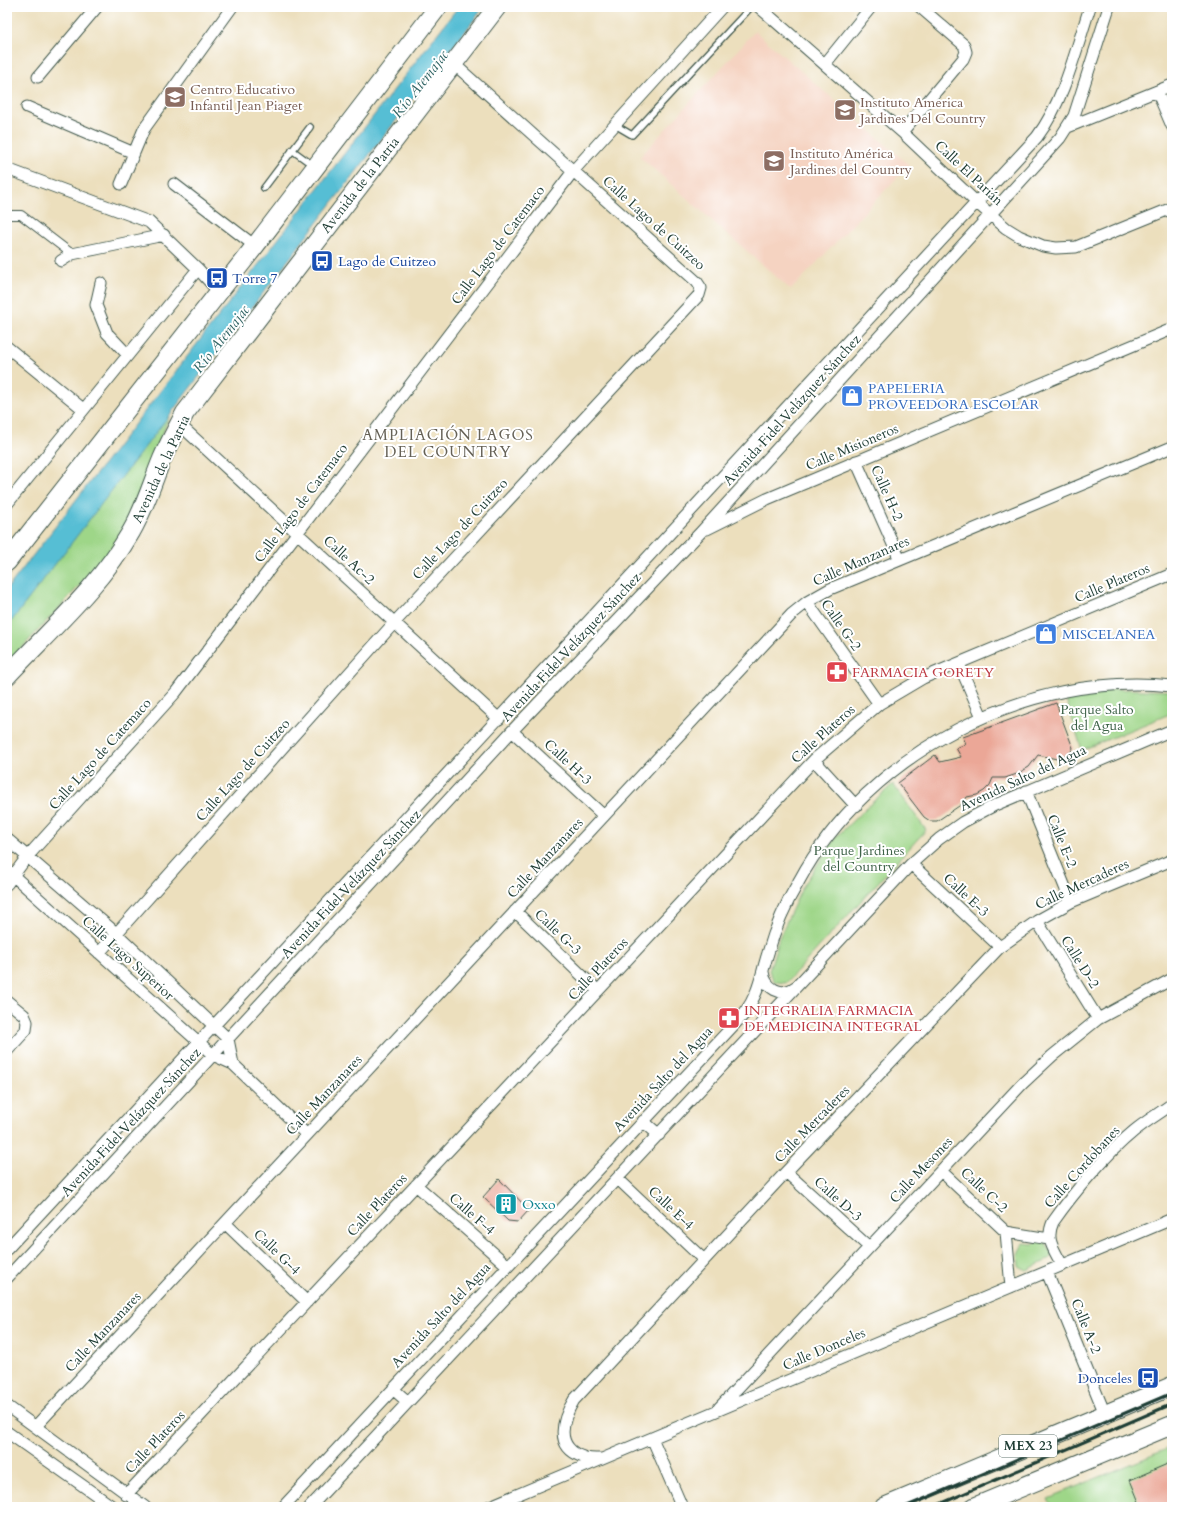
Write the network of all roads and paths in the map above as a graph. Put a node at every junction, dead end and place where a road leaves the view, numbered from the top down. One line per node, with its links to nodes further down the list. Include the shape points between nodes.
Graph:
1 (97, 7): 14 (street)
2 (232, 7): 24 (street, via 144,129)
3 (438, 7): 25 (main road)
4 (497, 7): 12 (main road, Avenida de la Patria)
5 (722, 7): 18 (street, Calle Lago de Catemaco)
6 (751, 7): 18 (lane, via 632,135)
7 (759, 7): 13 (street, Calle El Parián)
8 (871, 7): 13 (street)
9 (920, 7): 22 (street, via 964,45 966,52 963,59)
10 (1090, 7): 31 (street, Avenida Fidel Velázquez Sánchez, via 1048,123 1038,137)
11 (1109, 7): 21 (street, Avenida Fidel Velázquez Sánchez, via 1078,105)
12 (453, 63): 27 (street, Calle Lago de Cuitzeo); 46 (main road, Avenida de la Patria)
13 (825, 64): 22 (street, Calle El Parián)
14 (38, 77)
15 (1172, 85): 16 (street)
16 (1157, 91): 19 (street); 21 (street)
17 (27, 107): 24 (street)
18 (616, 125): 27 (street, Calle Lago de Catemaco)
19 (1172, 126)
20 (310, 127): 23 (lane)
21 (1068, 127): 33 (street, Avenida Fidel Velázquez Sánchez)
22 (902, 132): 31 (street, Calle El Parián)
23 (292, 150): 25 (lane); 30 (lane)
24 (134, 153): 28 (street)
25 (316, 167): 36 (main road)
26 (7, 169): 35 (street, via 148,222)
27 (574, 170): 51 (street, Calle Lago de Catemaco); 56 (street, Calle Lago de Cuitzeo, via 697,282 701,288 699,295)
28 (121, 184)
29 (174, 184): 36 (street)
30 (264, 188)
31 (976, 202): 33 (street, Calle El Parián); 57 (street, Avenida Fidel Velázquez Sánchez)
32 (1172, 208): 33 (street, Calle El Parián, via 1076,247 1056,248 1030,242 1006,228)
33 (991, 214): 50 (street, Avenida Fidel Velázquez Sánchez)
34 (7, 215): 37 (street, via 21,215)
35 (164, 235): 37 (street); 39 (street)
36 (255, 246): 41 (main road)
37 (72, 254): 38 (street)
38 (61, 261)
39 (198, 269): 41 (street); 44 (street)
40 (101, 283): 44 (street, via 96,305 107,333)
41 (219, 292): 53 (main road)
42 (1172, 329): 48 (street, Calle Misioneros)
43 (7, 348): 45 (street)
44 (127, 354): 45 (street)
45 (83, 409): 49 (street)
46 (179, 424): 51 (street, Calle Ac-2); 60 (main road, Avenida de la Patria, via 147,501 116,557)
47 (1172, 447): 52 (street, Calle Manzanares)
48 (856, 461): 50 (street, Calle Misioneros, via 767,499); 52 (street, Calle H-2)
49 (7, 504)
50 (701, 532): 59 (street, Avenida Fidel Velázquez Sánchez)
51 (297, 533): 56 (street, Calle Ac-2); 72 (street, Calle Lago de Catemaco, via 176,692)
52 (900, 560): 55 (street, Calle Manzanares, via 830,589)
53 (7, 562)
54 (1172, 574): 58 (street, Calle Plateros)
55 (807, 602): 62 (street, Calle G-2); 70 (street, Calle Manzanares, via 792,614)
56 (394, 622): 64 (street, Calle Ac-2); 79 (street, Calle Lago de Cuitzeo)
57 (551, 662): 59 (street); 64 (street, Avenida Fidel Velázquez Sánchez)
58 (959, 664): 62 (street, Calle Plateros, via 923,678); 63 (street)
59 (565, 675): 66 (street, Avenida Fidel Velázquez Sánchez)
60 (7, 676)
61 (1172, 686): 63 (street, Avenida Salto del Agua, via 1153,684 1087,687 1056,692)
62 (879, 704): 67 (street, Calle Plateros)
63 (982, 717): 69 (street, Avenida Salto del Agua, via 921,750 873,788)
64 (498, 719): 82 (street, Avenida Fidel Velázquez Sánchez)
65 (1172, 730): 68 (street, Avenida Salto del Agua)
66 (512, 731): 70 (street, Calle H-3); 84 (street, Avenida Fidel Velázquez Sánchez)
67 (814, 760): 69 (street); 87 (street, Calle Plateros)
68 (1026, 791): 74 (street, Avenida Salto del Agua, via 963,822); 76 (street, Calle E-2)
69 (856, 806): 83 (street, Avenida Salto del Agua, via 816,852 800,878 777,926)
70 (604, 816): 77 (street, Calle Manzanares)
71 (7, 840): 72 (street, Calle Lago Superior)
72 (27, 857): 75 (street, Calle Lago de Catemaco); 79 (street, Calle Lago Superior)
73 (1172, 860): 76 (street, Calle Mercaderes)
74 (911, 864): 80 (street, Calle E-3); 86 (street, Avenida Salto del Agua)
75 (9, 876): 81 (street, Calle Lago Superior)
76 (1071, 902): 78 (street, Calle Mercaderes)
77 (515, 911): 87 (street, Calle G-3); 98 (street, Calle Manzanares)
78 (1037, 921): 80 (street, Calle Mercaderes); 89 (street, Calle D-2)
79 (116, 934): 81 (street, Calle Lago de Cuitzeo); 90 (street, Calle Lago Superior)
80 (1000, 947): 102 (street, Calle Mercaderes)
81 (100, 952): 92 (street, Calle Lago Superior)
82 (271, 964): 84 (street); 90 (street, Avenida Fidel Velázquez Sánchez)
83 (763, 972): 86 (street, via 766,983 775,990 786,992); 97 (street, Avenida Salto del Agua, via 758,989 744,1014)
84 (285, 977): 91 (street, Avenida Fidel Velázquez Sánchez)
85 (1172, 979): 89 (street, Calle Mesones)
86 (800, 983): 99 (street, Avenida Salto del Agua)
87 (598, 991): 105 (street, Calle Plateros)
88 (7, 1001): 93 (street, via 24,1015 27,1022 26,1030)
89 (1098, 1019): 101 (street, Calle Mesones, via 1022,1084)
90 (214, 1025): 91 (street, Calle Lago Superior); 92 (street, Avenida Fidel Velázquez Sánchez)
91 (228, 1039): 94 (street, Avenida Fidel Velázquez Sánchez); 95 (street)
92 (199, 1041): 94 (street, Calle Lago Superior); 100 (street, Avenida Fidel Velázquez Sánchez)
93 (7, 1051)
94 (214, 1055): 95 (street, Calle Lago Superior); 103 (street, Avenida Fidel Velázquez Sánchez)
95 (233, 1064): 98 (street, Calle Lago Superior)
96 (1172, 1104): 109 (street, Calle Cordobanes, via 1134,1131 1100,1164 1053,1222 1049,1230)
97 (643, 1122): 99 (street); 114 (street, Avenida Salto del Agua)
98 (307, 1135): 107 (street, Calle Manzanares)
99 (659, 1135): 104 (street, Avenida Salto del Agua)
100 (90, 1160): 103 (street); 111 (street, Avenida Fidel Velázquez Sánchez)
101 (941, 1171): 108 (street, Calle C-2); 110 (street, Calle Mesones)
102 (786, 1172): 110 (street, Calle D-3); 112 (street, Calle Mercaderes)
103 (104, 1173): 116 (street, Avenida Fidel Velázquez Sánchez)
104 (618, 1179): 112 (street, Calle E-4); 121 (street, Avenida Salto del Agua)
105 (416, 1185): 114 (street, Calle F-4); 118 (street, Calle Plateros)
106 (1172, 1219): 113 (street, Calle Donceles)
107 (225, 1223): 118 (street, Calle G-4); 126 (street, Calle Manzanares)
108 (1006, 1232): 109 (street, Calle C-2); 117 (street, Calle C-2)
109 (1049, 1239): 113 (street)
110 (869, 1247): 123 (street, Calle Mesones)
111 (7, 1250)
112 (704, 1260): 129 (street, Calle Mercaderes, via 574,1400 566,1414 563,1427 568,1446 584,1458)
113 (1062, 1265): 115 (street, Calle Donceles)
114 (508, 1266): 120 (street, Avenida Salto del Agua)
115 (1047, 1272): 117 (street, Calle Donceles); 124 (street, Calle A-2)
116 (7, 1278)
117 (1011, 1287): 123 (street, Calle Donceles)
118 (307, 1302): 130 (street, Calle Plateros)
119 (1172, 1386): 124 (main road, MEX 23)
120 (393, 1389): 121 (street); 133 (street, Avenida Salto del Agua)
121 (408, 1402): 134 (street, Avenida Salto del Agua)
122 (7, 1406): 126 (street)
123 (716, 1411): 128 (street, Calle Donceles)
124 (1105, 1414): 137 (main road, MEX 23)
125 (1172, 1425): 138 (main road, MEX 23)
126 (36, 1426): 130 (street)
127 (7, 1432): 131 (street)
128 (652, 1438): 129 (street, Calle Donceles); 136 (street)
129 (601, 1459): 135 (street, Calle Donceles)
130 (126, 1495): 132 (street)
131 (113, 1507)
132 (145, 1507)
133 (283, 1507)
134 (310, 1507)
135 (488, 1507)
136 (682, 1507)
137 (884, 1507)
138 (974, 1507)

